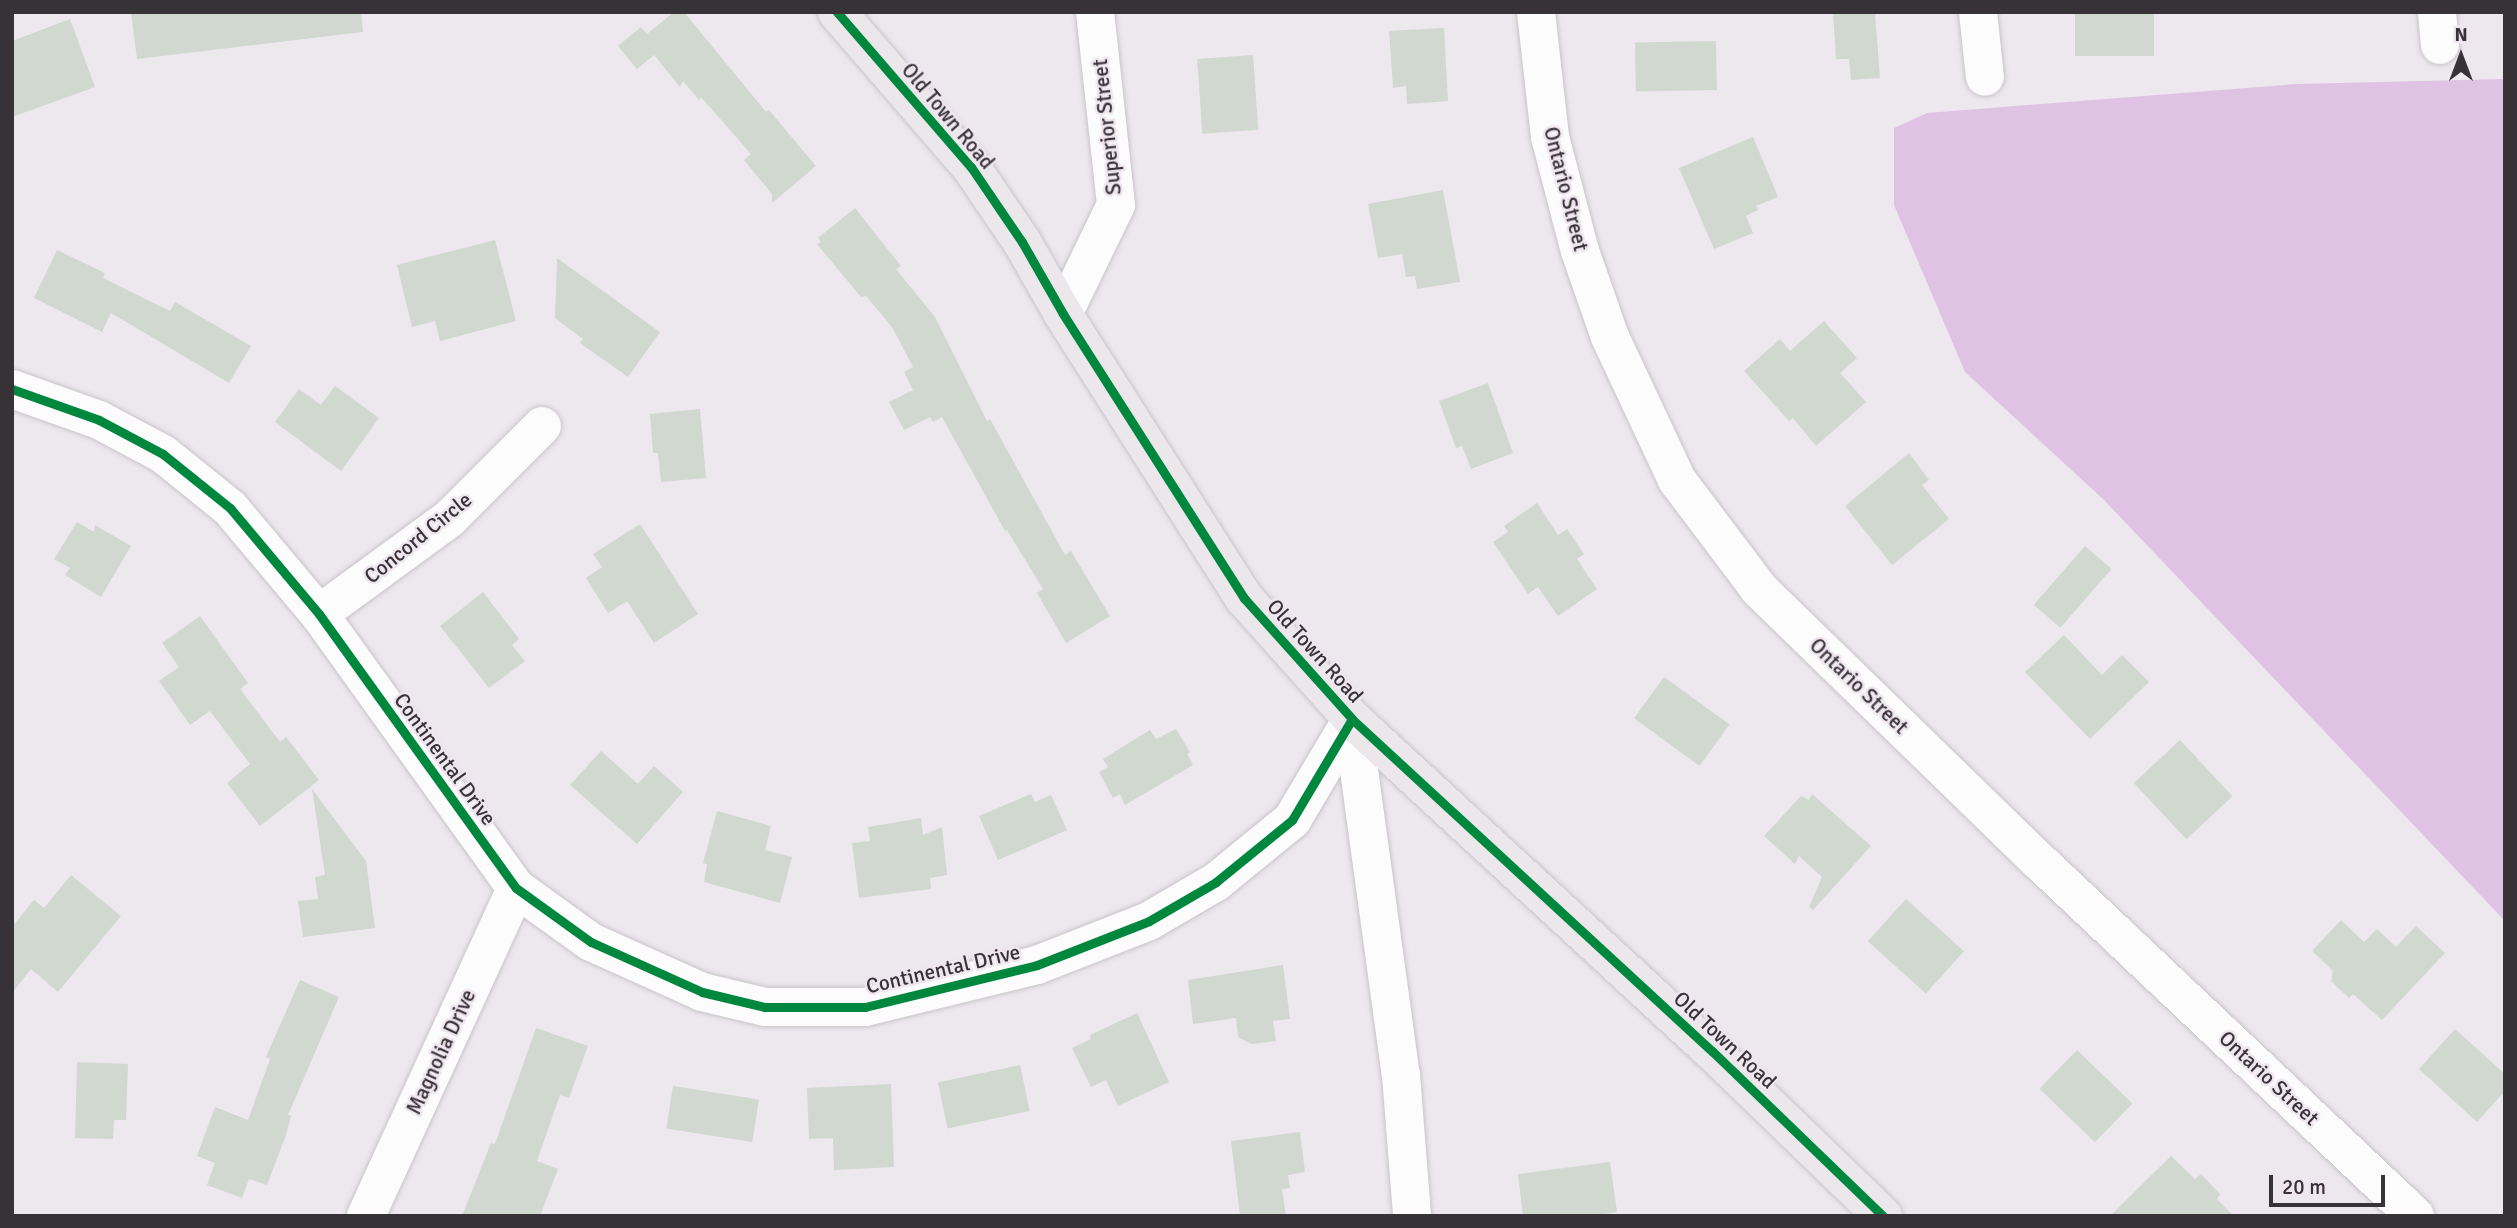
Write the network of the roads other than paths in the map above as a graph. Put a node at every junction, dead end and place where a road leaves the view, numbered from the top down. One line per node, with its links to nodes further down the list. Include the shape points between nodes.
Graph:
1 (837, 12): 6 (main road, Old Town Road, via 971,167)
2 (1095, 12): 6 (street, Superior Street, via 1116,205)
3 (1536, 12): 15 (street, Ontario Street, via 1550,137 1580,251 1610,337 1686,491 1759,589)
4 (1978, 12): 5 (street)
5 (1985, 77)
6 (1063, 314): 10 (main road, Old Town Road, via 1244,598)
7 (12, 389): 9 (street, via 99,420 163,454 230,508)
8 (542, 426): 9 (street, Concord Circle, via 450,518)
9 (319, 614): 11 (street, Continental Drive)
10 (1352, 719): 11 (street, Continental Drive, via 1292,820 1216,882 1149,921 1037,965 866,1007 765,1007 702,992 591,942); 13 (street, via 1401,1075); 14 (main road, Old Town Road, via 1712,1051)
11 (516, 888): 12 (street, Magnolia Drive)
12 (366, 1216)
13 (1412, 1216)
14 (1883, 1216)
15 (2415, 1216)

